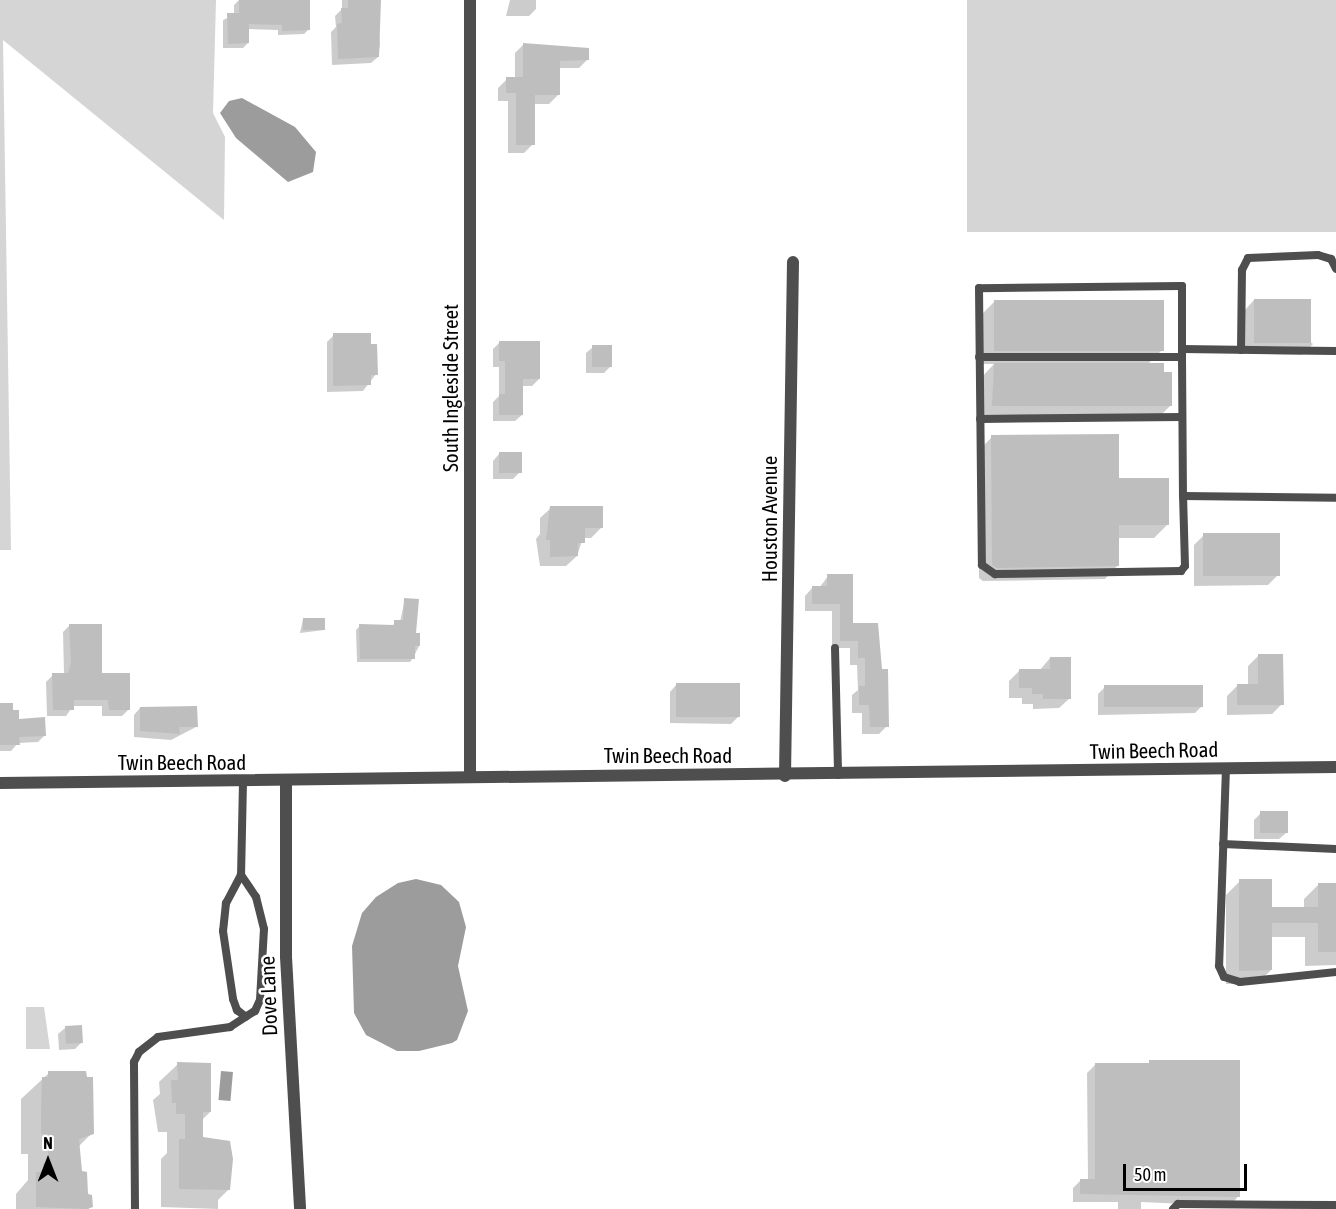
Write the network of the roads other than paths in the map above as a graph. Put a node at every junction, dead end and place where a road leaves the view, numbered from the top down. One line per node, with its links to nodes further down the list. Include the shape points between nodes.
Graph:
1 (470, 0): 15 (street, South Ingleside Street)
2 (793, 262): 17 (street, Houston Avenue)
3 (1336, 269): 4 (lane, via 1331,259 1318,255 1248,258 1242,270)
4 (1241, 350): 5 (lane); 6 (lane)
5 (1336, 351)
6 (1182, 353): 7 (lane); 7 (lane, via 1182,286 979,288); 8 (lane)
7 (979, 357): 9 (lane)
8 (1182, 417): 9 (lane); 10 (lane)
9 (980, 419): 10 (lane, via 982,565 995,574 1181,571 1185,566)
10 (1183, 496): 11 (lane)
11 (1336, 498)
12 (835, 648): 16 (lane)
13 (1336, 767): 14 (street, Twin Beech Road)
14 (1226, 768): 16 (street, Twin Beech Road); 21 (lane)
15 (470, 775): 17 (street, Twin Beech Road); 19 (street, Twin Beech Road)
16 (838, 775): 17 (street, Twin Beech Road)
17 (785, 776)
18 (243, 782): 19 (street, Twin Beech Road); 20 (street, Twin Beech Road); 23 (lane)
19 (286, 782): 28 (street, Dove Lane, via 286,957)
20 (0, 783)
21 (1223, 844): 22 (lane); 24 (lane, via 1219,966 1224,977 1240,982)
22 (1336, 849)
23 (241, 875): 25 (lane, via 226,903 223,931 233,999 237,1010); 25 (lane, via 256,897 264,929 260,1000)
24 (1336, 972)
25 (246, 1017): 27 (lane, via 215,1032 158,1037 139,1052 135,1062)
26 (1336, 1205): 29 (lane, via 1178,1204)
27 (135, 1209)
28 (300, 1209)
29 (1173, 1209)

